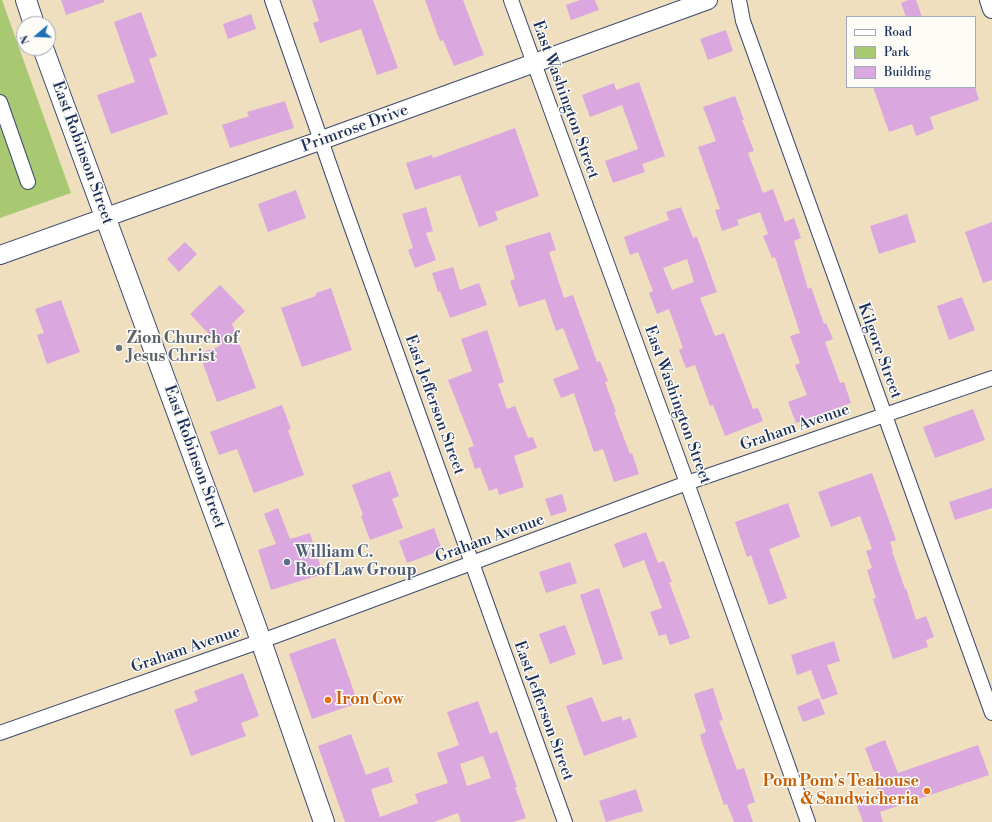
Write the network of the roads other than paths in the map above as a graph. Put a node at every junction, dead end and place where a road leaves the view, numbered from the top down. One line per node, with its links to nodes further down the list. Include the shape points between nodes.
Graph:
1 (26, 0): 8 (main road)
2 (272, 0): 12 (street, East Jefferson Street)
3 (511, 0): 10 (street, East Washington Street)
4 (708, 0): 10 (street, Primrose Drive)
5 (739, 0): 17 (street, Kilgore Street, via 745,29)
6 (989, 0): 7 (street)
7 (992, 9)
8 (31, 16)
9 (46, 56): 14 (main road, East Robinson Street)
10 (534, 64): 12 (street, Primrose Drive); 18 (street, East Washington Street)
11 (0, 102): 13 (street)
12 (322, 140): 14 (street, Primrose Drive); 19 (street, East Jefferson Street)
13 (28, 182)
14 (106, 217): 15 (street, Primrose Drive); 20 (main road, East Robinson Street)
15 (0, 255)
16 (992, 378): 17 (street, Graham Avenue)
17 (884, 416): 18 (street, Graham Avenue); 21 (street, Kilgore Street)
18 (687, 483): 19 (street, Graham Avenue); 25 (street, East Washington Street)
19 (472, 564): 20 (street, Graham Avenue); 24 (street, East Jefferson Street)
20 (261, 641): 22 (street, Graham Avenue); 23 (main road, East Robinson Street)
21 (992, 713)
22 (0, 733)
23 (324, 822)
24 (565, 822)
25 (808, 822)

